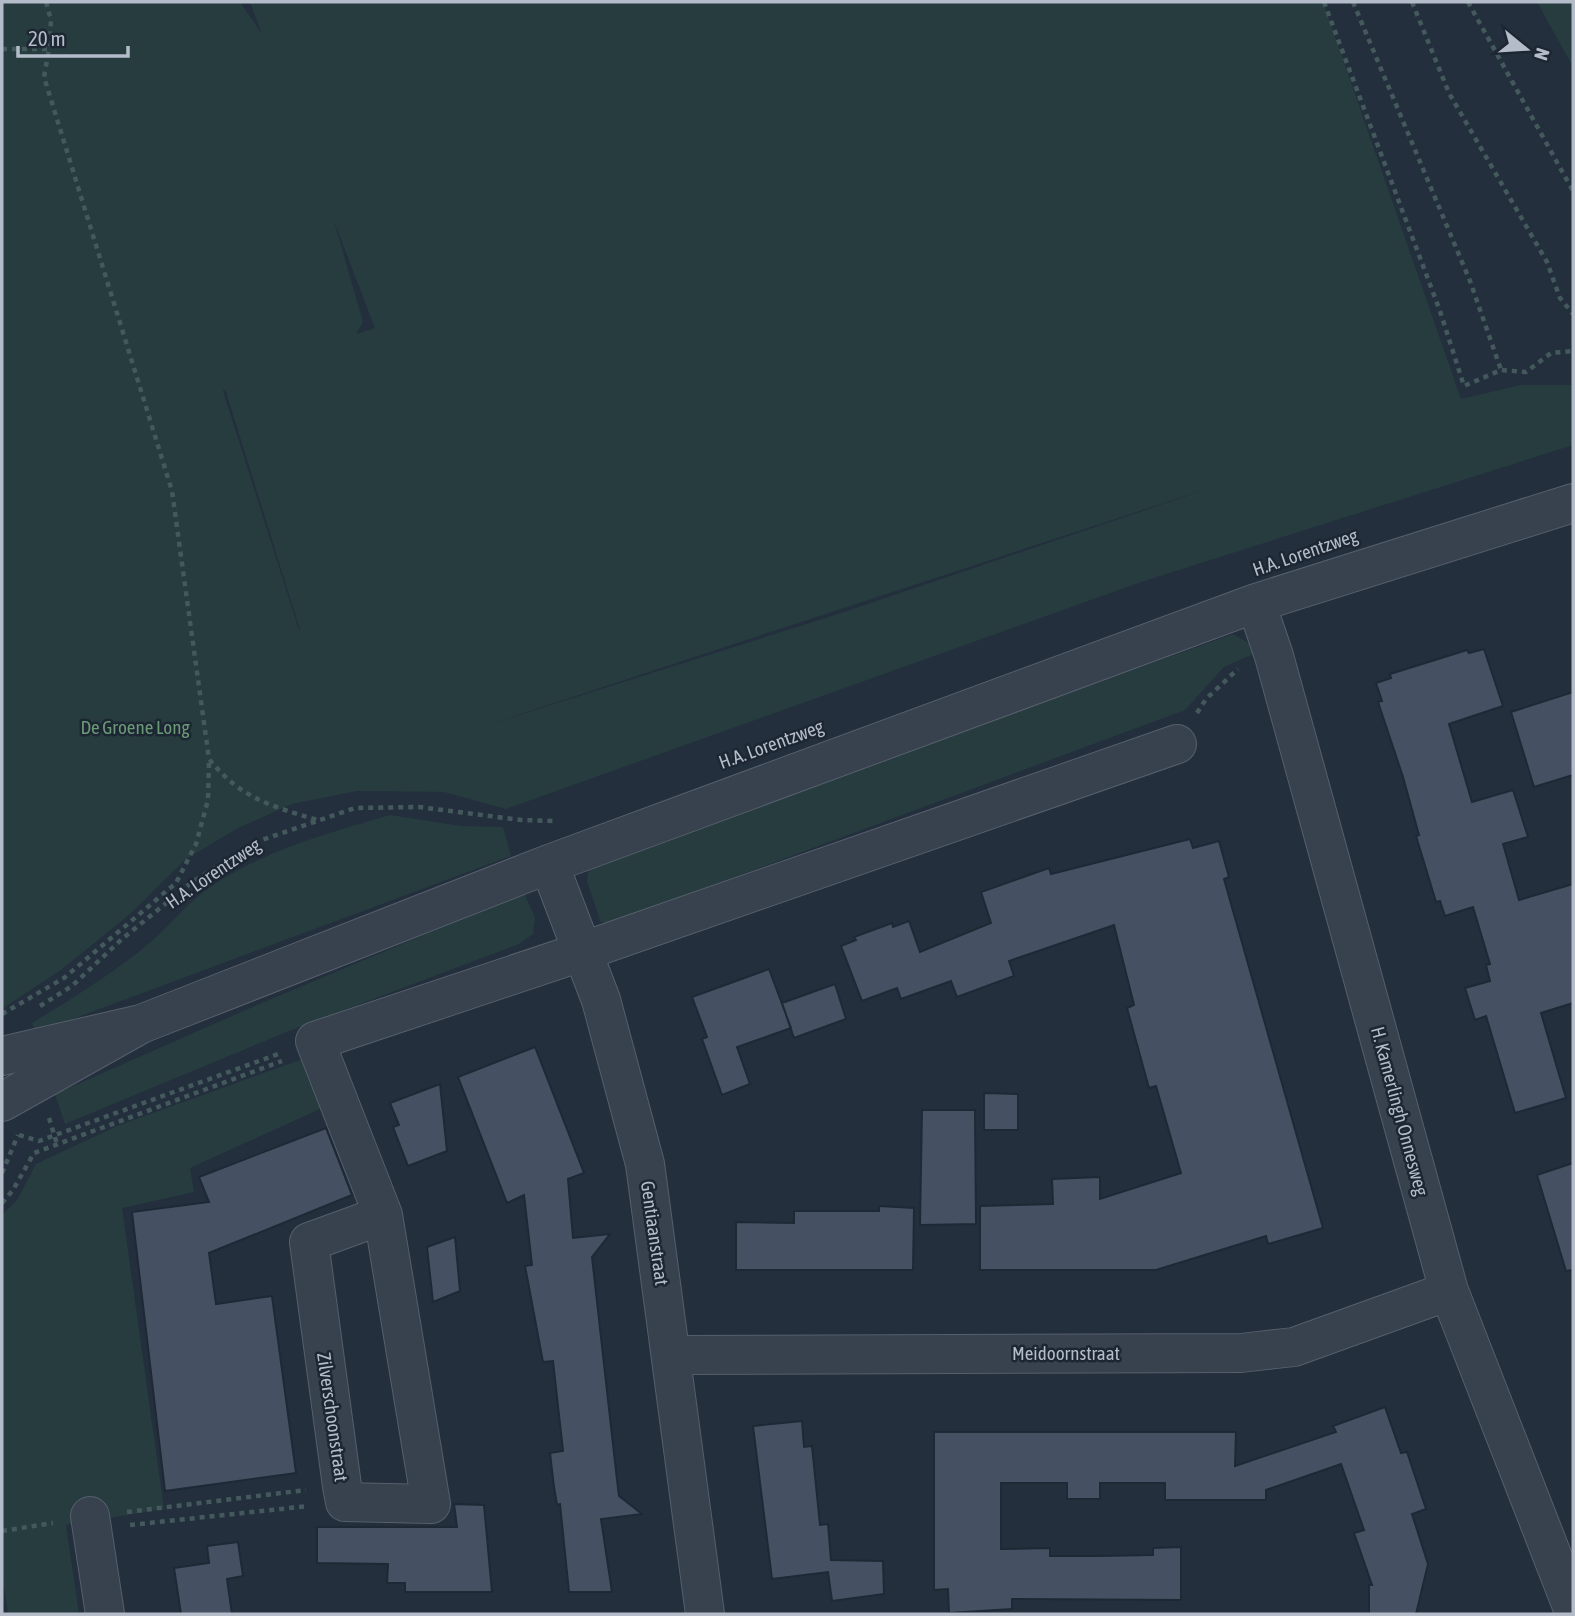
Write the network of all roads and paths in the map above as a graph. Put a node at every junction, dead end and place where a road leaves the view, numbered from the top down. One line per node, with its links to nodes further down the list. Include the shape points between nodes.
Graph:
1 (46, 2): 7 (path, via 51,20)
2 (1324, 2): 11 (path, via 1464,386)
3 (1353, 2): 11 (path, via 1469,281)
4 (1412, 2): 9 (path, via 1449,93 1547,262 1560,298)
5 (1468, 2): 8 (path)
6 (2, 49): 7 (path)
7 (48, 49): 16 (path, via 44,77 172,491)
8 (1573, 191)
9 (1573, 314)
10 (1573, 351): 11 (path, via 1551,353 1527,372)
11 (1501, 370)
12 (1573, 503): 13 (street, H.A. Lorentzweg)
13 (1256, 603): 14 (street, H. Kamerlingh Onnesweg); 19 (street, H.A. Lorentzweg)
14 (1274, 656): 15 (path, via 1237,670 1206,699); 29 (street, H. Kamerlingh Onnesweg)
15 (1177, 744): 20 (street)
16 (209, 759): 17 (path, via 229,783 267,805); 22 (path, via 208,800 196,844 176,883 64,978)
17 (318, 820): 18 (path, H.A. Lorentzweg, via 355,808 419,807); 21 (path, H.A. Lorentzweg, via 256,842 191,883 72,986)
18 (557, 821)
19 (549, 864): 20 (street, Gentiaanstraat); 23 (street, H.A. Lorentzweg)
20 (584, 951): 24 (street); 30 (street, Gentiaanstraat, via 645,1164)
21 (30, 1012)
22 (2, 1014)
23 (141, 1024): 25 (street, H.A. Lorentzweg); 26 (street, H.A. Lorentzweg)
24 (317, 1044): 26 (path, via 39,1141); 27 (path, via 34,1153); 28 (street, Zilverschoonstraat)
25 (2, 1056)
26 (10, 1118)
27 (2, 1203)
28 (383, 1215): 31 (street, Zilverschoonstraat, via 309,1242); 31 (street, Zilverschoonstraat, via 431,1504)
29 (1449, 1291): 30 (street, Meidoornstraat, via 1294,1347 1241,1353); 34 (street, H. Kamerlingh Onnesweg)
30 (672, 1355): 36 (street, Gentiaanstraat)
31 (343, 1494): 32 (path); 32 (path)
32 (92, 1523): 33 (path); 35 (street)
33 (2, 1531)
34 (1573, 1609)
35 (105, 1614)
36 (705, 1614)

